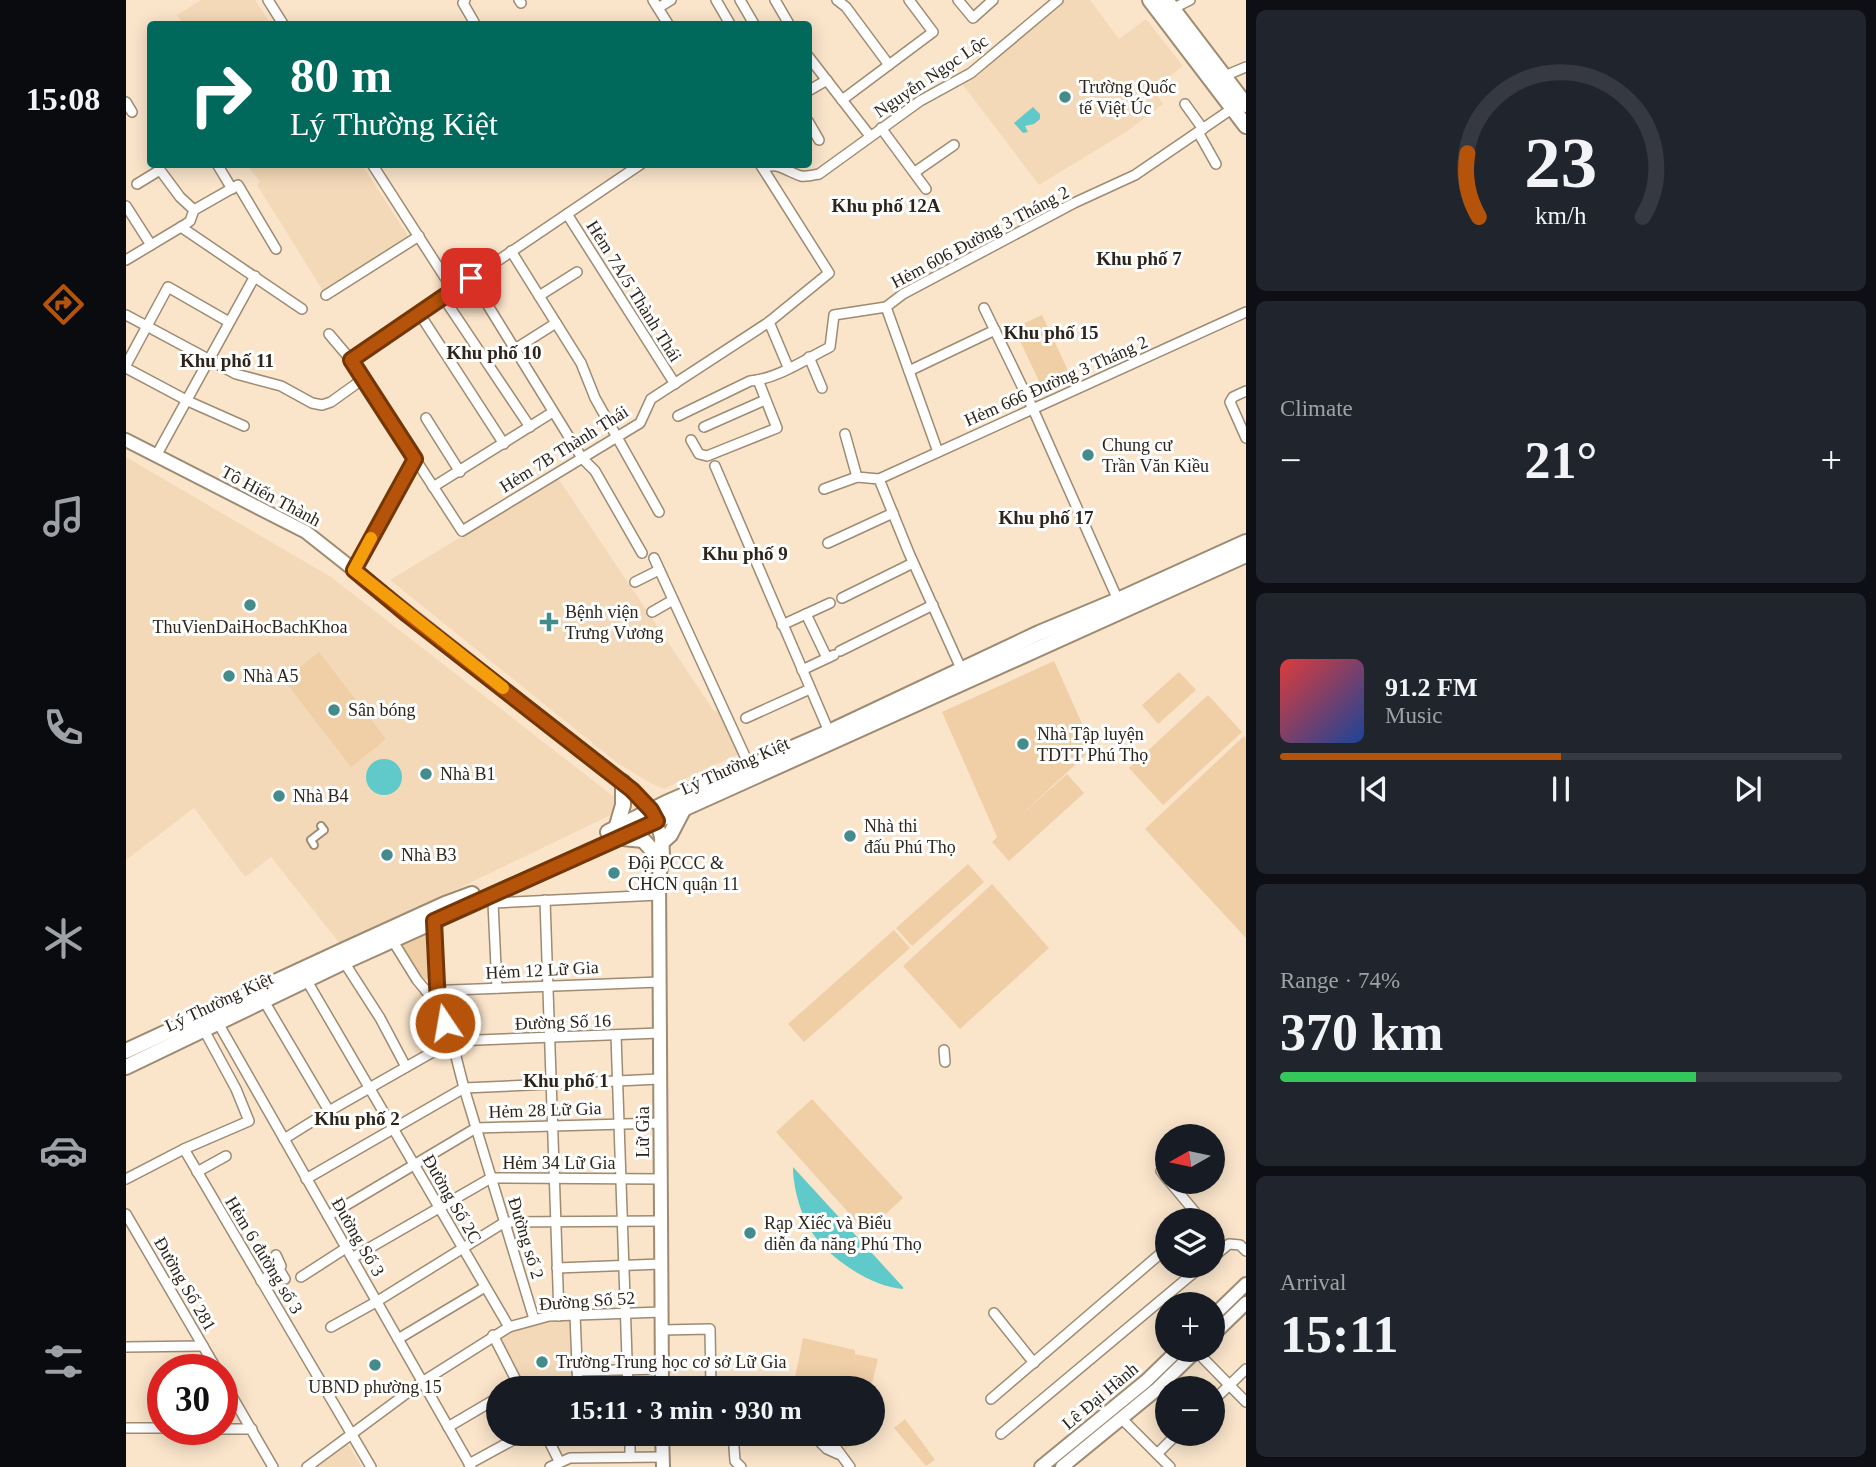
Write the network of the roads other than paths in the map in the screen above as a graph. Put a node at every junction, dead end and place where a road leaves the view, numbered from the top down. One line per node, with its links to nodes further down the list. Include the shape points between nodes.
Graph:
1 (268, 0): 16 (street)
2 (465, 0): 17 (street)
3 (671, 0): 14 (street)
4 (716, 0): 19 (street)
5 (740, 0): 20 (street)
6 (775, 0): 21 (street)
7 (837, 0): 23 (street)
8 (909, 0): 23 (street, via 933,32)
9 (958, 0): 10 (street, via 973,18)
10 (993, 0)
11 (1058, 0): 35 (street, Nguyễn Ngọc Lộc, via 971,73)
12 (1150, 0): 25 (main road)
13 (1190, 0): 15 (street)
14 (655, 4): 18 (street)
15 (1169, 4): 25 (main road)
16 (281, 21)
17 (473, 21)
18 (666, 21)
19 (728, 21)
20 (752, 21)
21 (787, 21)
22 (812, 61): 26 (street)
23 (889, 65): 28 (street)
24 (1246, 67): 25 (street)
25 (1218, 79): 31 (main road)
26 (827, 80): 27 (street); 28 (street)
27 (812, 89)
28 (842, 100): 37 (street)
29 (126, 102): 32 (street)
30 (1185, 104): 36 (street)
31 (1240, 105): 33 (main road); 36 (street, Hẻm 606 Đường 3 Tháng 2)
32 (132, 112)
33 (1246, 126)
34 (812, 128): 38 (street)
35 (881, 128): 37 (street, Nguyễn Ngọc Lộc); 46 (street)
36 (1201, 130): 40 (street); 66 (street, Hẻm 606 Đường 3 Tháng 2, via 1135,175 1074,203)
37 (870, 135): 45 (street, Nguyễn Ngọc Lộc, via 819,174 803,177)
38 (819, 140)
39 (954, 145): 46 (street)
40 (1216, 164)
41 (220, 168): 48 (street)
42 (375, 168): 54 (street)
43 (635, 168): 52 (street)
44 (762, 168): 73 (street, Hẻm 7B Thành Thái, via 829,273)
45 (785, 168)
46 (915, 172): 49 (street)
47 (137, 184): 51 (street, via 160,170)
48 (235, 187): 51 (street); 56 (street)
49 (926, 188)
50 (126, 206): 55 (street)
51 (194, 211): 53 (street)
52 (567, 214): 57 (street); 87 (street, Hẻm 7A/5 Thành Thái)
53 (181, 227): 55 (street); 60 (street)
54 (419, 236): 62 (street); 63 (street)
55 (151, 244): 58 (street)
56 (276, 249)
57 (510, 251): 61 (street); 64 (street)
58 (126, 260)
59 (577, 272): 64 (street)
60 (255, 276): 68 (street); 72 (street)
61 (471, 278): 62 (street); 78 (street)
62 (453, 290): 65 (street)
63 (326, 295)
64 (539, 296): 74 (street)
65 (443, 297): 70 (street); 97 (street)
66 (886, 307): 79 (street, Hẻm 606 Đường 3 Tháng 2, via 834,315 830,346); 84 (street)
67 (984, 308): 76 (street)
68 (302, 309)
69 (1246, 312): 92 (street, Hẻm 666 Đường 3 Tháng 2)
70 (419, 313): 81 (street); 104 (street)
71 (126, 315): 75 (street)
72 (229, 322): 75 (street, via 168,286); 80 (street)
73 (769, 322): 83 (street); 87 (street, Hẻm 7B Thành Thái)
74 (556, 323): 78 (street); 100 (street)
75 (147, 326): 80 (street); 82 (street)
76 (995, 330): 84 (street); 92 (street)
77 (329, 334): 81 (street)
78 (515, 349): 93 (street)
79 (809, 357): 83 (street, Hẻm 606 Đường 3 Tháng 2); 88 (street)
80 (209, 360): 85 (street, via 317,404 331,402); 90 (street)
81 (351, 360): 85 (street)
82 (126, 367): 90 (street)
83 (788, 367): 86 (street, Hẻm 606 Đường 3 Tháng 2)
84 (909, 371): 105 (street)
85 (363, 379): 108 (street)
86 (758, 380): 91 (street); 94 (street, Hẻm 606 Đường 3 Tháng 2)
87 (675, 384): 100 (street, Hẻm 7B Thành Thái, via 651,399 640,424)
88 (822, 388)
89 (1246, 391): 101 (street, via 1230,402)
90 (187, 400): 96 (street); 106 (street)
91 (765, 400): 98 (street); 103 (street, via 777,428 707,456 699,454)
92 (1033, 409): 105 (street, Hẻm 666 Đường 3 Tháng 2); 128 (street)
93 (553, 412): 97 (street); 107 (street)
94 (678, 416)
95 (426, 418): 110 (street)
96 (244, 426)
97 (530, 427): 104 (street)
98 (704, 427)
99 (845, 435): 111 (street)
100 (618, 436): 107 (street, Hẻm 7B Thành Thái); 115 (street)
101 (1246, 438)
102 (126, 440): 106 (main road, Tô Hiến Thành)
103 (691, 440)
104 (504, 444): 110 (street)
105 (938, 452): 112 (street, Hẻm 666 Đường 3 Tháng 2)
106 (156, 456): 123 (main road, Tô Hiến Thành, via 306,532)
107 (582, 458): 113 (street, Hẻm 7B Thành Thái, via 462,531); 119 (street, via 595,471)
108 (415, 459): 113 (street); 123 (street)
109 (715, 466): 133 (street)
110 (460, 472): 113 (street)
111 (857, 477): 112 (street); 114 (street)
112 (879, 479): 116 (street)
113 (433, 487)
114 (824, 489)
115 (659, 512)
116 (893, 513): 118 (street); 122 (street)
117 (1246, 542): 128 (main road, Lý Thường Kiệt)
118 (828, 543)
119 (642, 553)
120 (1246, 555): 136 (main road, Lý Thường Kiệt)
121 (654, 558): 124 (street)
122 (914, 563): 126 (street); 130 (street)
123 (354, 570): 141 (main road, Tô Hiến Thành)
124 (659, 570): 125 (street); 127 (street)
125 (635, 582)
126 (842, 598)
127 (673, 600): 131 (street); 140 (street)
128 (1118, 600): 136 (main road, Lý Thường Kiệt, via 1039,633)
129 (830, 603): 132 (street)
130 (933, 605): 134 (street); 136 (street)
131 (652, 612)
132 (806, 614): 133 (street); 134 (street)
133 (782, 625): 135 (street)
134 (833, 655): 135 (street)
135 (802, 670): 137 (street)
136 (964, 676): 139 (main road, Lý Thường Kiệt)
137 (810, 689): 138 (street); 139 (street)
138 (746, 718)
139 (832, 738): 140 (main road, Lý Thường Kiệt); 142 (main road, Lý Thường Kiệt)
140 (749, 765): 144 (main road, Lý Thường Kiệt)
141 (622, 782): 144 (main road, Tô Hiến Thành); 145 (main road, via 623,805)
142 (683, 810): 144 (main road, Lý Thường Kiệt); 144 (main road, via 670,835)
143 (321, 826): 146 (street, via 324,830 311,840)
144 (656, 831): 145 (main road, Lý Thường Kiệt); 145 (main road, via 647,842); 147 (main road, Lữ Gia, via 663,863)
145 (614, 834): 148 (main road, Lý Thường Kiệt); 150 (main road, Lý Thường Kiệt, via 461,899)
146 (314, 845)
147 (659, 895): 149 (street); 154 (main road, Lữ Gia)
148 (491, 900): 149 (street); 150 (main road, Lý Thường Kiệt); 156 (street)
149 (545, 900): 155 (street)
150 (434, 915): 151 (main road, Lý Thường Kiệt); 158 (street)
151 (390, 935): 152 (main road, Lý Thường Kiệt); 157 (street); 167 (main road, Lý Thường Kiệt)
152 (344, 962): 153 (main road, Lý Thường Kiệt); 169 (street)
153 (306, 981): 159 (main road, Lý Thường Kiệt); 174 (street, Đường Số 2C)
154 (660, 982): 155 (street, Hẻm 12 Lữ Gia); 162 (main road, Lữ Gia)
155 (548, 985): 156 (street, Hẻm 12 Lữ Gia); 164 (street)
156 (497, 988): 158 (street, Hẻm 12 Lữ Gia)
157 (426, 991): 158 (street, Hẻm 12 Lữ Gia); 160 (street)
158 (438, 991): 160 (street)
159 (264, 1001): 161 (main road, Lý Thường Kiệt); 176 (street)
160 (438, 1005): 165 (street, Đường số 2)
161 (211, 1026): 170 (main road, Lý Thường Kiệt); 182 (street, Đường Số 3); 183 (street, via 248,1121)
162 (660, 1033): 163 (street, Đường Số 16); 171 (main road, Lữ Gia)
163 (616, 1035): 164 (street, Đường Số 16); 172 (street)
164 (548, 1038): 165 (street, Đường Số 16); 173 (street)
165 (452, 1041): 169 (street, Đường Số 16); 175 (street, Đường số 2)
166 (944, 1050): 168 (street)
167 (126, 1051)
168 (945, 1062)
169 (406, 1066): 174 (street, Đường Số 16)
170 (126, 1067)
171 (660, 1079): 172 (street); 177 (main road, Lữ Gia)
172 (617, 1080): 173 (street); 178 (street)
173 (550, 1084): 175 (street); 179 (street)
174 (369, 1087): 176 (street, Đường Số 16); 181 (street, Đường Số 2C)
175 (464, 1088): 180 (street, Đường số 2); 181 (street)
176 (328, 1111): 182 (street, Đường Số 16)
177 (660, 1123): 178 (street, Hẻm 28 Lữ Gia); 191 (main road, Lữ Gia)
178 (619, 1124): 179 (street, Hẻm 28 Lữ Gia); 190 (street)
179 (552, 1126): 180 (street, Hẻm 28 Lữ Gia); 188 (street)
180 (476, 1128): 185 (street, Hẻm 28 Lữ Gia); 187 (street, Đường số 2)
181 (393, 1129): 185 (street, Đường Số 2C); 189 (street)
182 (284, 1139): 189 (street, Đường Số 3)
183 (184, 1149): 186 (street, Hẻm 6 đường số 3); 192 (street)
184 (226, 1156): 186 (street)
185 (414, 1164): 194 (street, Đường Số 2C); 197 (street, Hẻm 28 Lữ Gia)
186 (197, 1172): 216 (street, Hẻm 6 đường số 3)
187 (491, 1178): 188 (street, Hẻm 34 Lữ Gia); 194 (street, Hẻm 34 Lữ Gia); 200 (street, Đường số 2)
188 (554, 1178): 190 (street, Hẻm 34 Lữ Gia); 201 (street)
189 (306, 1179): 197 (street, Đường Số 3)
190 (621, 1179): 191 (street, Hẻm 34 Lữ Gia); 198 (street)
191 (661, 1179): 199 (main road, Lữ Gia)
192 (126, 1180)
193 (1180, 1194): 195 (street)
194 (438, 1207): 205 (street, Đường Số 2C); 207 (street, Hẻm 34 Lữ Gia)
195 (1192, 1208)
196 (126, 1214): 234 (street, Đường Số 281)
197 (328, 1216): 204 (street, Đường Số 3)
198 (623, 1221): 199 (street); 201 (street); 210 (street)
199 (661, 1221): 209 (main road, Lữ Gia)
200 (505, 1222): 201 (street); 205 (street); 227 (street, Đường số 2)
201 (555, 1222): 211 (street)
202 (1244, 1245): 203 (street)
203 (1225, 1247)
204 (346, 1248): 207 (street, Đường Số 3); 213 (street)
205 (462, 1248): 218 (street, Đường Số 2C); 219 (street)
206 (276, 1255): 212 (street)
207 (352, 1258): 219 (street, Đường Số 3)
208 (1155, 1258): 239 (street)
209 (661, 1264): 210 (street); 222 (main road, Lữ Gia)
210 (624, 1265): 211 (street); 223 (street)
211 (557, 1268): 226 (street)
212 (279, 1269): 215 (street); 216 (street)
213 (301, 1277)
214 (1187, 1278): 266 (street)
215 (285, 1279)
216 (261, 1281): 265 (street, Hẻm 6 đường số 3)
217 (1246, 1284): 221 (main road)
218 (485, 1287): 230 (street, Đường Số 2C); 233 (street)
219 (376, 1301): 229 (street); 233 (street, Đường Số 3)
220 (1246, 1303): 228 (main road)
221 (1225, 1304)
222 (662, 1312): 223 (street, Đường Số 52); 231 (main road, Lữ Gia)
223 (626, 1313): 225 (street, Đường Số 52); 242 (street)
224 (994, 1313): 239 (street)
225 (575, 1315): 226 (street, Đường Số 52); 243 (street)
226 (559, 1316): 227 (street, Đường Số 52)
227 (534, 1319): 230 (street, Đường Số 52)
228 (1225, 1323)
229 (331, 1327)
230 (509, 1327): 232 (street, Đường Số 52)
231 (662, 1330): 240 (main road, Lữ Gia); 248 (street, via 710,1329)
232 (493, 1335): 244 (street); 250 (street, Đường Số 52)
233 (398, 1339): 250 (street, Đường Số 3)
234 (203, 1346): 235 (street); 236 (street, Đường Số 281)
235 (126, 1347)
236 (208, 1354)
237 (1184, 1362): 249 (main road, Lê Đại Hành)
238 (1208, 1362): 251 (street)
239 (1034, 1363): 255 (street)
240 (662, 1369): 242 (street); 247 (main road, Lữ Gia)
241 (1246, 1369): 251 (street)
242 (627, 1370): 243 (street); 246 (street)
243 (577, 1371): 245 (street)
244 (513, 1376)
245 (577, 1376)
246 (627, 1376)
247 (662, 1376)
248 (711, 1376)
249 (1168, 1376)
250 (422, 1382): 260 (street, Đường Số 3); 265 (street, Đường Số 52)
251 (1229, 1385): 254 (street); 256 (street)
252 (1155, 1387): 286 (main road, Lê Đại Hành)
253 (1155, 1388): 259 (main road, Lê Đại Hành)
254 (1225, 1389)
255 (990, 1399)
256 (1246, 1402)
257 (486, 1404): 260 (street)
258 (238, 1406): 264 (street)
259 (1122, 1419): 275 (street); 287 (main road, Lê Đại Hành)
260 (448, 1427): 279 (street, Đường Số 3)
261 (126, 1428): 262 (street)
262 (147, 1428)
263 (238, 1429): 264 (street)
264 (252, 1429): 280 (street)
265 (352, 1434): 281 (street, Đường Số 52); 282 (street, Hẻm 6 đường số 3)
266 (1001, 1434)
267 (503, 1446): 279 (street)
268 (552, 1446): 277 (street)
269 (630, 1446): 276 (street)
270 (734, 1446): 284 (street, via 735,1461)
271 (823, 1446): 274 (street)
272 (835, 1446): 274 (street)
273 (1165, 1446): 275 (street)
274 (838, 1454): 285 (street)
275 (1157, 1454): 288 (street)
276 (630, 1457): 277 (street); 278 (street)
277 (559, 1461): 283 (street)
278 (663, 1462)
279 (470, 1465)
280 (273, 1467)
281 (306, 1467)
282 (371, 1467)
283 (550, 1467)
284 (741, 1467)
285 (850, 1467)
286 (1041, 1467)
287 (1062, 1467)
288 (1170, 1467)

